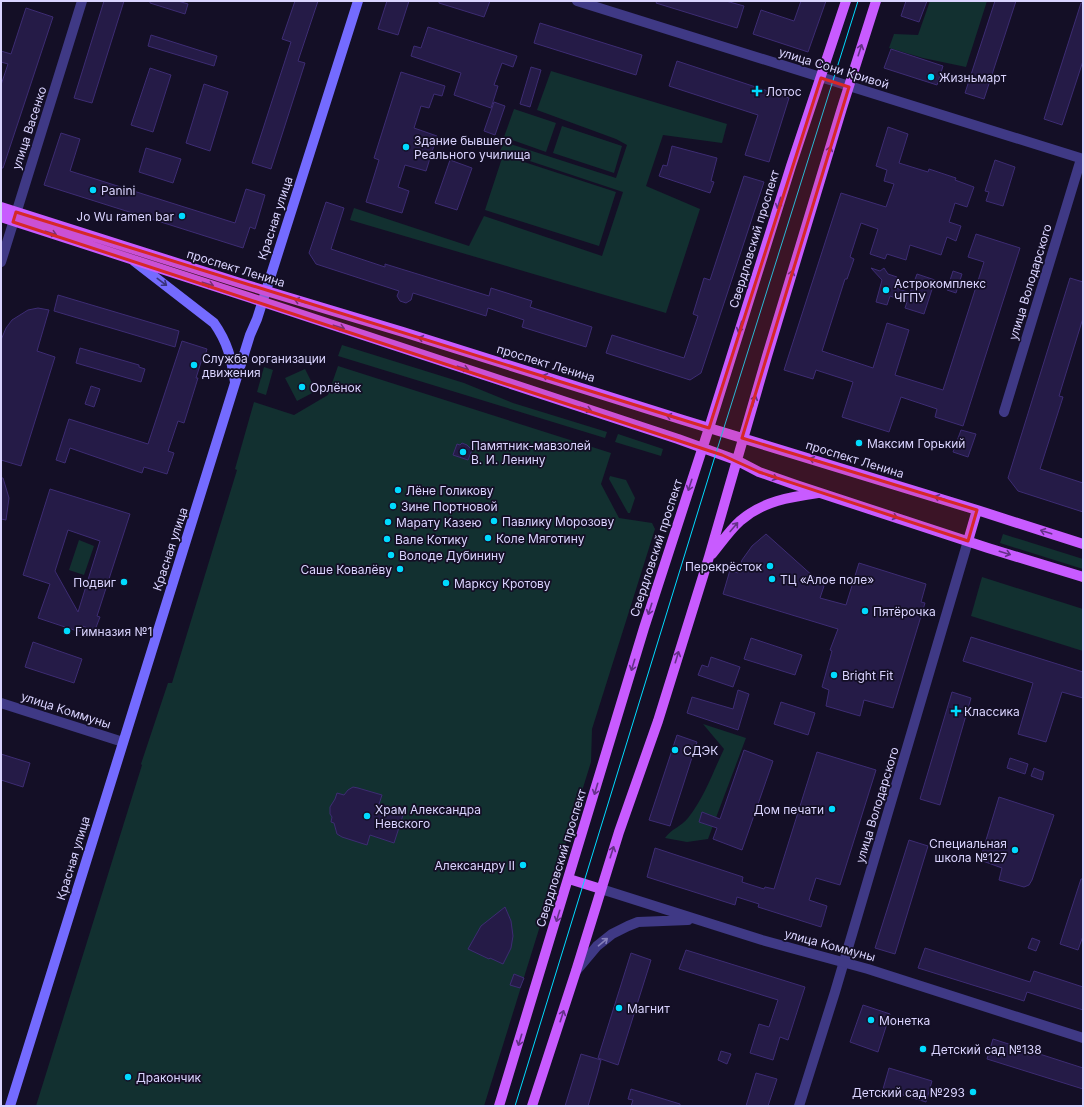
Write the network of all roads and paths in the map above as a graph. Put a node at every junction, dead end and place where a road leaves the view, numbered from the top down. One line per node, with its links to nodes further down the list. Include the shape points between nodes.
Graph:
1 (82, 1): 10 (street, улица Васенко)
2 (358, 1): 14 (main road, Красная улица)
3 (577, 1): 6 (street, улица Сони Кривой)
4 (846, 1): 6 (main road, Свердловский проспект)
5 (876, 1): 7 (main road, one-way to 5)
6 (821, 78): 7 (street, улица Сони Кривой); 18 (main road, Свердловский проспект, one-way to 18)
7 (849, 87): 8 (street, улица Сони Кривой); 19 (main road, one-way to 7)
8 (1082, 159): 17 (street, улица Володарского)
9 (1, 207): 10 (main road, проспект Ленина)
10 (15, 217): 11 (main road, проспект Ленина); 12 (main road, проспект Ленина, one-way to 12); 13 (street, улица Васенко); 14 (main road, проспект Ленина)
11 (1, 218)
12 (131, 259): 15 (main road, проспект Ленина, one-way to 15); 16 (main road, one-way to 16, via 214,323 223,335 230,354)
13 (1, 262)
14 (266, 290): 15 (main road, Красная улица); 18 (main road, проспект Ленина, one-way to 14)
15 (262, 302): 16 (main road, Красная улица); 20 (main road, проспект Ленина, one-way to 20)
16 (235, 385): 29 (main road, Красная улица)
17 (1004, 412)
18 (709, 428): 19 (main road, проспект Ленина); 20 (main road, Свердловский проспект)
19 (742, 438): 21 (main road); 23 (main road, проспект Ленина, one-way to 19)
20 (702, 448): 21 (main road, проспект Ленина); 30 (main road, Свердловский проспект, one-way to 30, via 644,628)
21 (736, 460): 22 (main road, проспект Ленина, one-way to 22, via 760,472); 26 (main road)
22 (820, 493): 24 (main road, проспект Ленина, one-way to 24); 26 (main road, one-way to 22, via 751,512 769,503)
23 (977, 510): 24 (main road, улица Володарского); 25 (main road, проспект Ленина, one-way to 23)
24 (968, 541): 27 (main road, проспект Ленина, one-way to 27); 33 (street, улица Володарского)
25 (1083, 544)
26 (709, 557): 31 (main road, one-way to 26, via 658,721)
27 (1083, 577)
28 (1, 703): 29 (street, улица Коммуны)
29 (123, 742): 36 (main road, Красная улица)
30 (569, 879): 31 (main road, улица Коммуны); 37 (main road, Свердловский проспект, one-way to 37)
31 (601, 889): 32 (street, улица Коммуны); 34 (main road)
32 (696, 919): 33 (street, улица Коммуны); 34 (street, one-way to 32, via 597,946 628,926 638,922)
33 (844, 963): 35 (street, улица Коммуны); 39 (street, улица Володарского)
34 (576, 971): 38 (main road, one-way to 34)
35 (1083, 1038)
36 (10, 1106)
37 (499, 1106)
38 (532, 1106)
39 (799, 1106)

